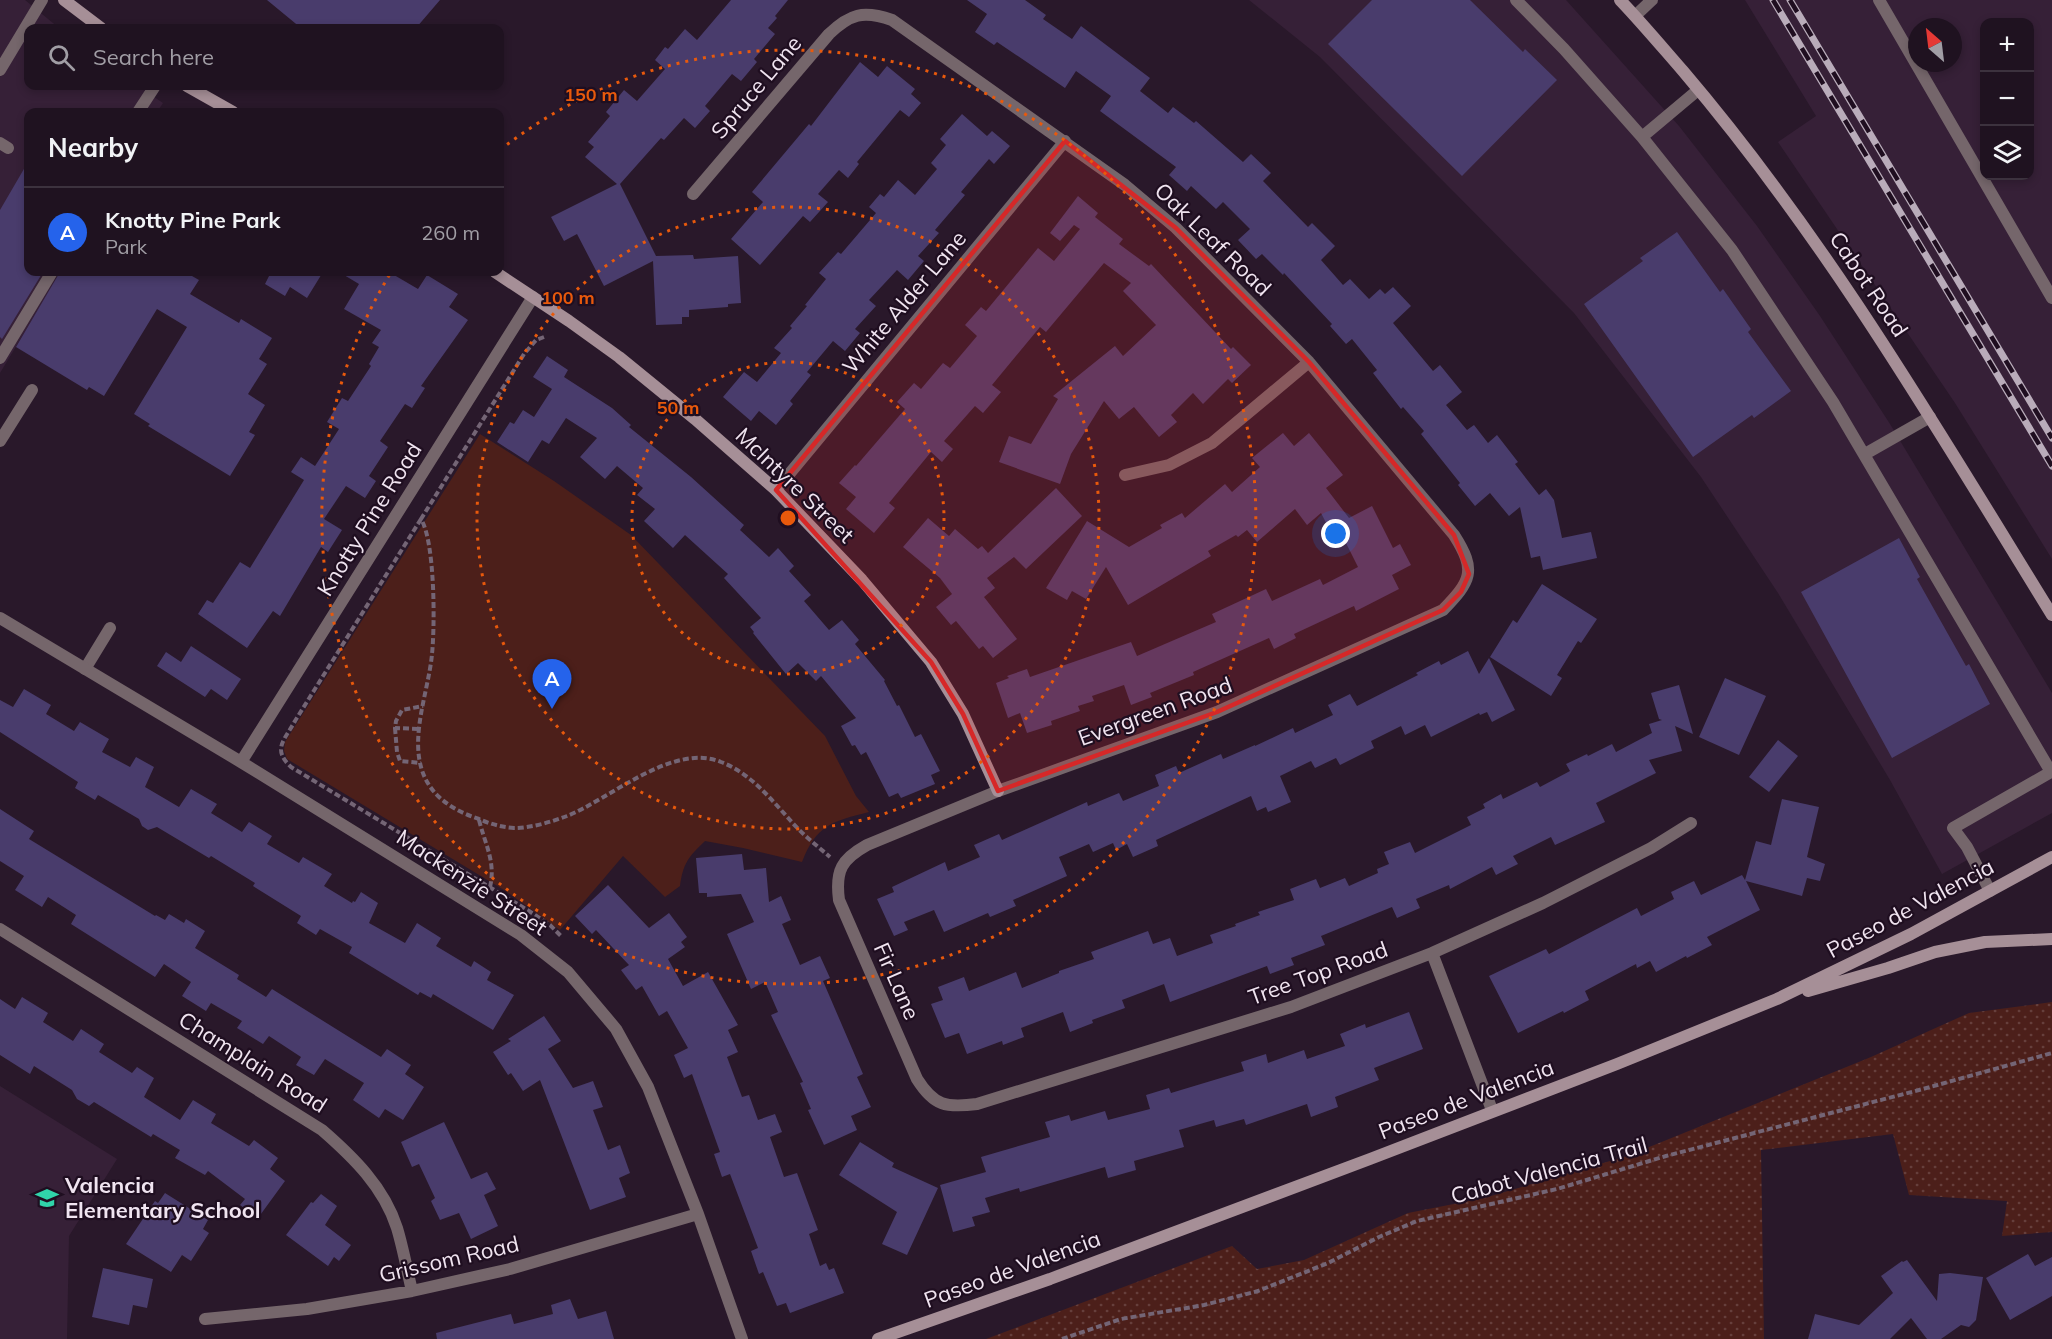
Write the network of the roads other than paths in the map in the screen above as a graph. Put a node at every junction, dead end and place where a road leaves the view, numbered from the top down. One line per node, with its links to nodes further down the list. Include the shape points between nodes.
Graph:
1 (42, 0): 9 (street)
2 (64, 0): 10 (main road)
3 (1516, 0): 18 (street)
4 (1620, 0): 8 (main road, Cabot Road)
5 (1652, 0): 8 (street)
6 (1879, 0): 24 (street)
7 (858, 14): 19 (street, Oak Leaf Road, via 892,20); 20 (street, Spruce Lane, via 829,34)
8 (1635, 15): 15 (main road, Cabot Road)
9 (28, 24)
10 (96, 24)
11 (24, 30): 12 (street)
12 (0, 70)
13 (152, 90): 16 (street)
14 (194, 90): 17 (main road)
15 (1698, 90): 18 (street); 28 (main road, Cabot Road, via 1836,270)
16 (141, 108)
17 (226, 108)
18 (1642, 137): 30 (street, via 1732,250)
19 (1065, 141): 26 (street, Oak Leaf Road, via 1176,228); 32 (street, White Alder Lane)
20 (693, 194)
21 (50, 276): 25 (street)
22 (501, 276): 23 (main road, McIntyre Street)
23 (533, 297): 32 (main road, McIntyre Street, via 619,357); 38 (street, Knotty Pine Road)
24 (2052, 298)
25 (0, 358)
26 (1309, 362): 31 (street, via 1212,443 1169,465); 33 (street, Oak Leaf Road, via 1454,535 1464,552)
27 (32, 390): 29 (street)
28 (1930, 417): 30 (street); 34 (main road, Cabot Road)
29 (0, 441)
30 (1865, 454): 43 (street, via 2051,772 1953,828)
31 (1125, 475)
32 (776, 490): 39 (main road, McIntyre Street, via 862,580 931,662 963,714)
33 (1469, 574): 39 (street, Evergreen Road, via 1461,592 1433,615 1217,712)
34 (2052, 615)
35 (0, 618): 37 (street, Mackenzie Street)
36 (110, 628): 37 (street)
37 (85, 669): 38 (street, Mackenzie Street)
38 (241, 762): 50 (street, Mackenzie Street, via 521,934 568,972 615,1029 648,1087)
39 (998, 791): 42 (street, Evergreen Road, via 867,845 851,854)
40 (1691, 822): 46 (street, Tree Top Road, via 1651,848)
41 (2052, 857): 43 (main road, Paseo de Valencia)
42 (841, 867): 48 (street, Fir Lane, via 837,883 839,900 917,1079)
43 (1990, 891): 47 (main road, Paseo de Valencia)
44 (0, 929): 51 (street, Champlain Road, via 322,1130 354,1158 379,1189 396,1226)
45 (2052, 939): 47 (main road, via 1985,942 1935,952)
46 (1432, 953): 48 (street, Tree Top Road, via 1292,1007 977,1104 957,1107); 49 (street)
47 (1778, 999): 49 (main road, Paseo de Valencia)
48 (939, 1103)
49 (1492, 1110): 54 (main road, Paseo de Valencia, via 1050,1279)
50 (698, 1214): 51 (street, Grissom Road, via 510,1269); 53 (street, Mackenzie Street)
51 (412, 1291): 52 (street, Grissom Road, via 307,1309)
52 (204, 1319)
53 (742, 1339)
54 (878, 1339)

